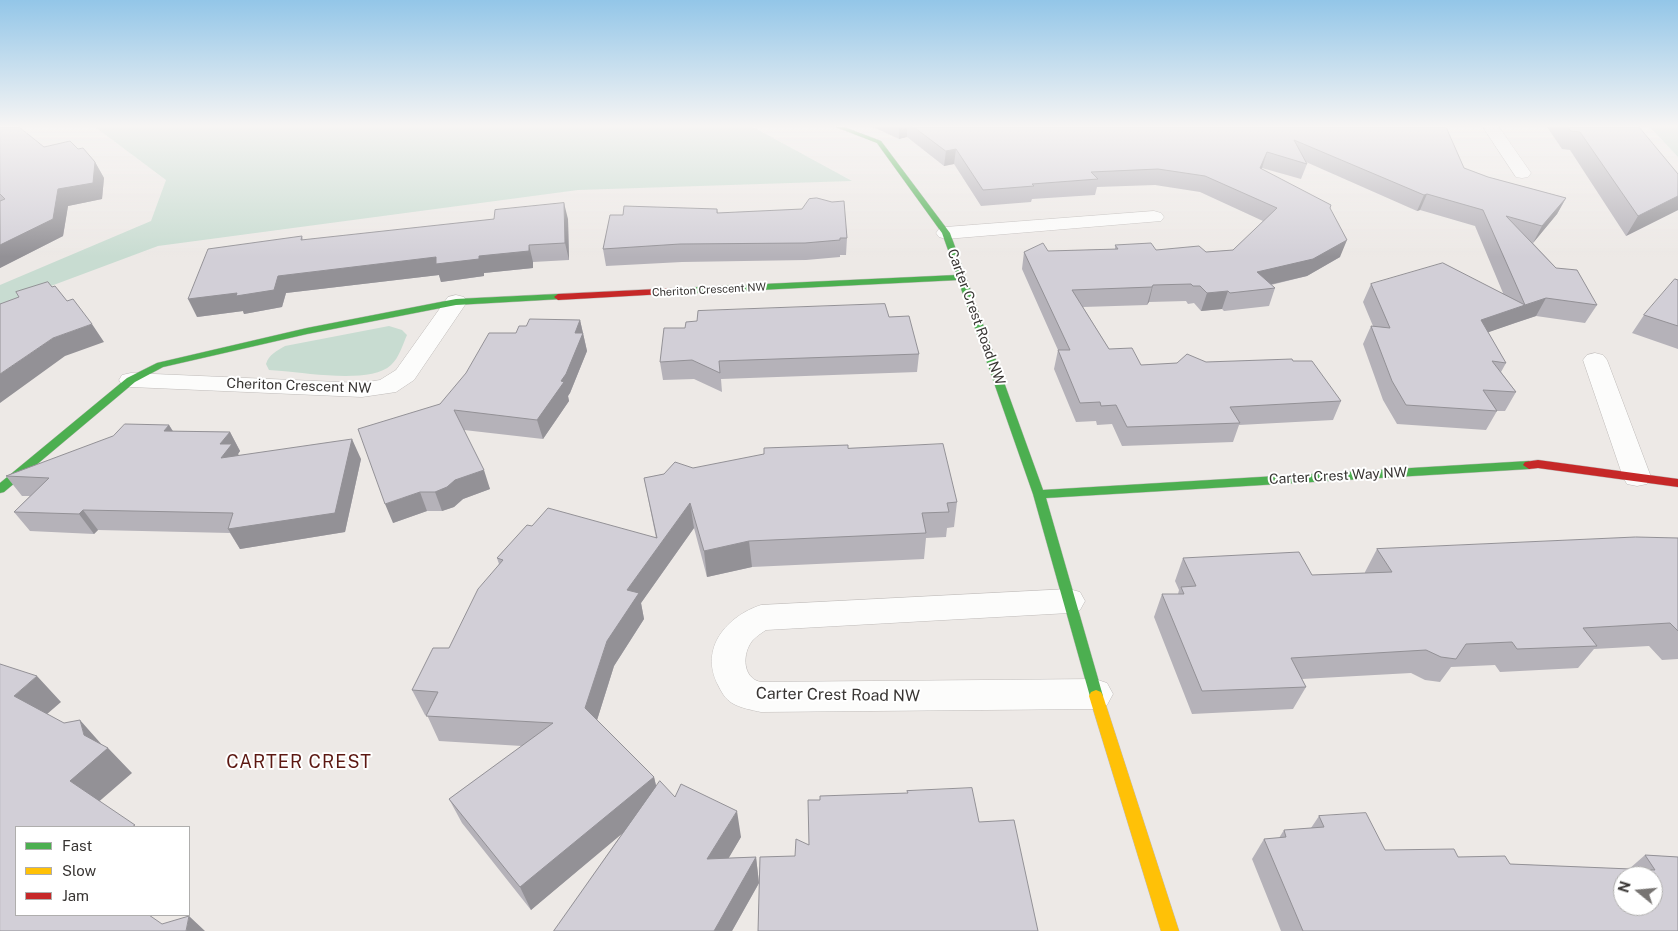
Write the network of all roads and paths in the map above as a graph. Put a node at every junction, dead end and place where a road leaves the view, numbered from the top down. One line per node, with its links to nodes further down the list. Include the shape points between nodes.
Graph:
1 (900, 170): 5 (street, Carter Crest Road NW)
2 (1520, 170): 3 (street)
3 (1522, 173)
4 (1154, 217): 5 (street, Carter Crest Road NW)
5 (946, 233): 6 (street, Carter Crest Road NW)
6 (962, 278): 7 (street, Cheriton Crescent NW); 13 (street, Carter Crest Road NW)
7 (456, 302): 9 (street, Cheriton Crescent NW, via 264,340 160,365); 9 (street, Cheriton Crescent NW, via 406,375 387,387 362,390)
8 (1595, 360): 10 (street)
9 (130, 380): 12 (street, Cheriton Crescent NW)
10 (1637, 476): 11 (street, Carter Crest Way NW); 13 (street, Carter Crest Way NW, via 1538,464)
11 (1678, 482)
12 (0, 489)
13 (1039, 494): 14 (street, Carter Crest Road NW)
14 (1069, 601): 15 (street, Carter Crest Road NW); 15 (street, Carter Crest Road NW, via 761,618 746,626 734,640 728,655 728,670 744,692 761,697)
15 (1096, 694): 16 (street, Carter Crest Road NW)
16 (1170, 931)

